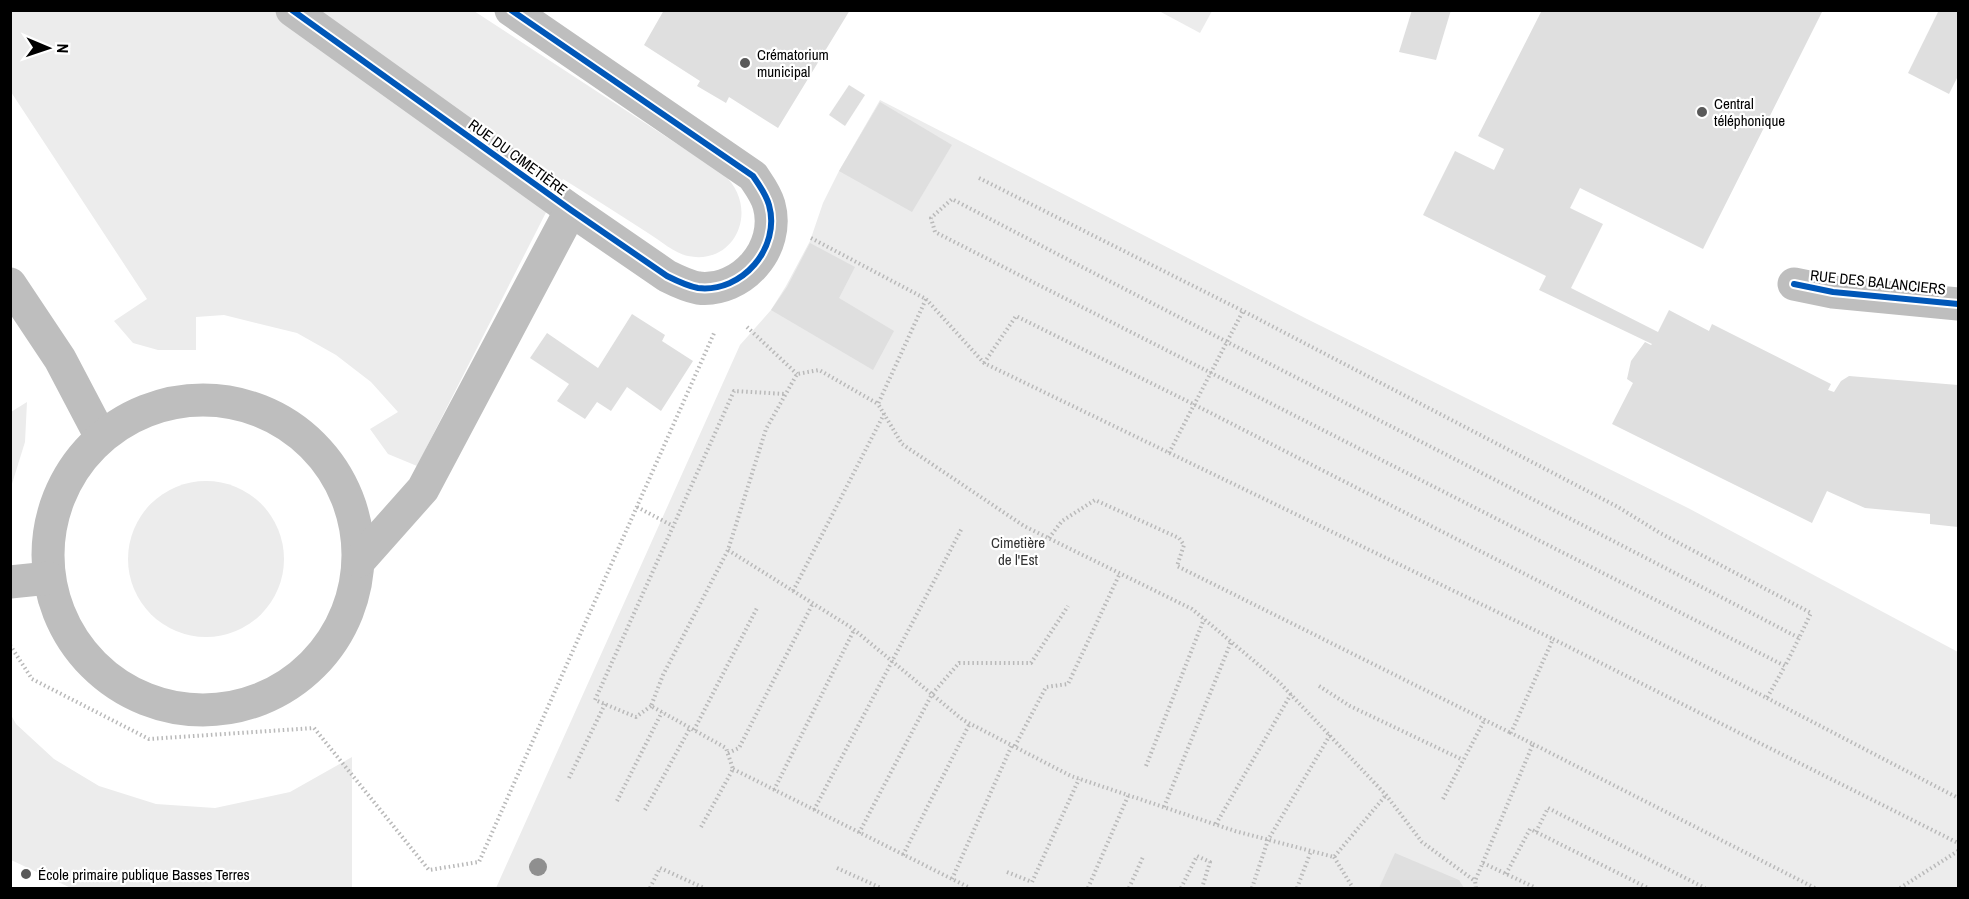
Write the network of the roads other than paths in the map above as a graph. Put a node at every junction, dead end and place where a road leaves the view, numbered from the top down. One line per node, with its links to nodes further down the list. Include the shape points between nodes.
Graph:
1 (292, 10): 3 (street, RUE DU CIMETIÈRE)
2 (511, 10): 3 (street, RUE DU CIMETIÈRE, via 753,176 765,194 771,217 770,234 755,266 741,277 721,286 700,288 667,276)
3 (571, 210): 8 (street, via 423,489)
4 (10, 284): 7 (street, via 60,359)
5 (1794, 285): 6 (street, RUE DES BALANCIERS)
6 (1959, 304)
7 (100, 437): 8 (street, via 145,410 195,399 246,405 293,427 329,463 352,510); 9 (street, via 68,477 50,526)
8 (359, 561): 9 (street, via 348,611 323,655 284,689 237,707 186,710 137,697 95,668 64,627)
9 (49, 578): 10 (street)
10 (10, 582)

